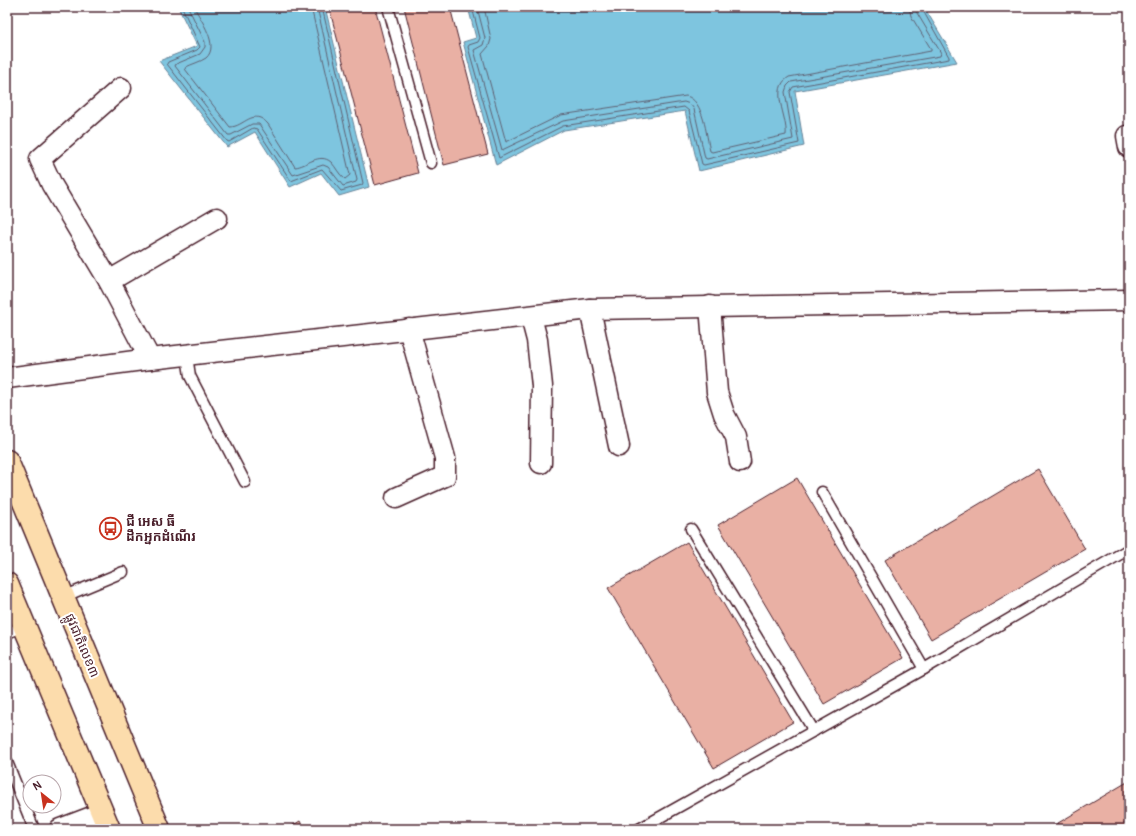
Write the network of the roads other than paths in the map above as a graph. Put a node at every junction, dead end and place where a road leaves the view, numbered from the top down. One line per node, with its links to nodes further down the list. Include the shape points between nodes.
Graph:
1 (388, 7): 3 (lane)
2 (121, 88): 5 (street, via 40,159 52,185)
3 (431, 163)
4 (217, 218): 5 (street)
5 (109, 281): 12 (street)
6 (1129, 300): 7 (street)
7 (710, 306): 8 (street); 16 (street, via 717,392 724,414 736,437)
8 (590, 309): 9 (street); 14 (street)
9 (531, 316): 10 (street); 17 (street, via 537,340 542,386)
10 (409, 329): 11 (street); 20 (street, via 445,458 445,476)
11 (187, 356): 12 (street); 18 (lane, via 190,376)
12 (150, 359): 13 (street)
13 (7, 378)
14 (619, 446)
15 (7, 461): 25 (highway, ផ្លូវជាតិលេខ៣)
16 (740, 462)
17 (541, 463)
18 (244, 482)
19 (822, 492): 27 (lane)
20 (396, 498)
21 (692, 529): 28 (lane)
22 (1129, 549): 27 (lane)
23 (123, 572): 25 (lane)
24 (7, 584): 26 (highway)
25 (63, 597): 33 (highway, ផ្លូវជាតិលេខ៣)
26 (16, 630): 30 (highway)
27 (924, 669): 28 (lane)
28 (814, 731): 34 (lane)
29 (7, 762): 31 (lane)
30 (106, 821): 32 (street)
31 (34, 829)
32 (60, 829)
33 (159, 829)
34 (639, 829)

